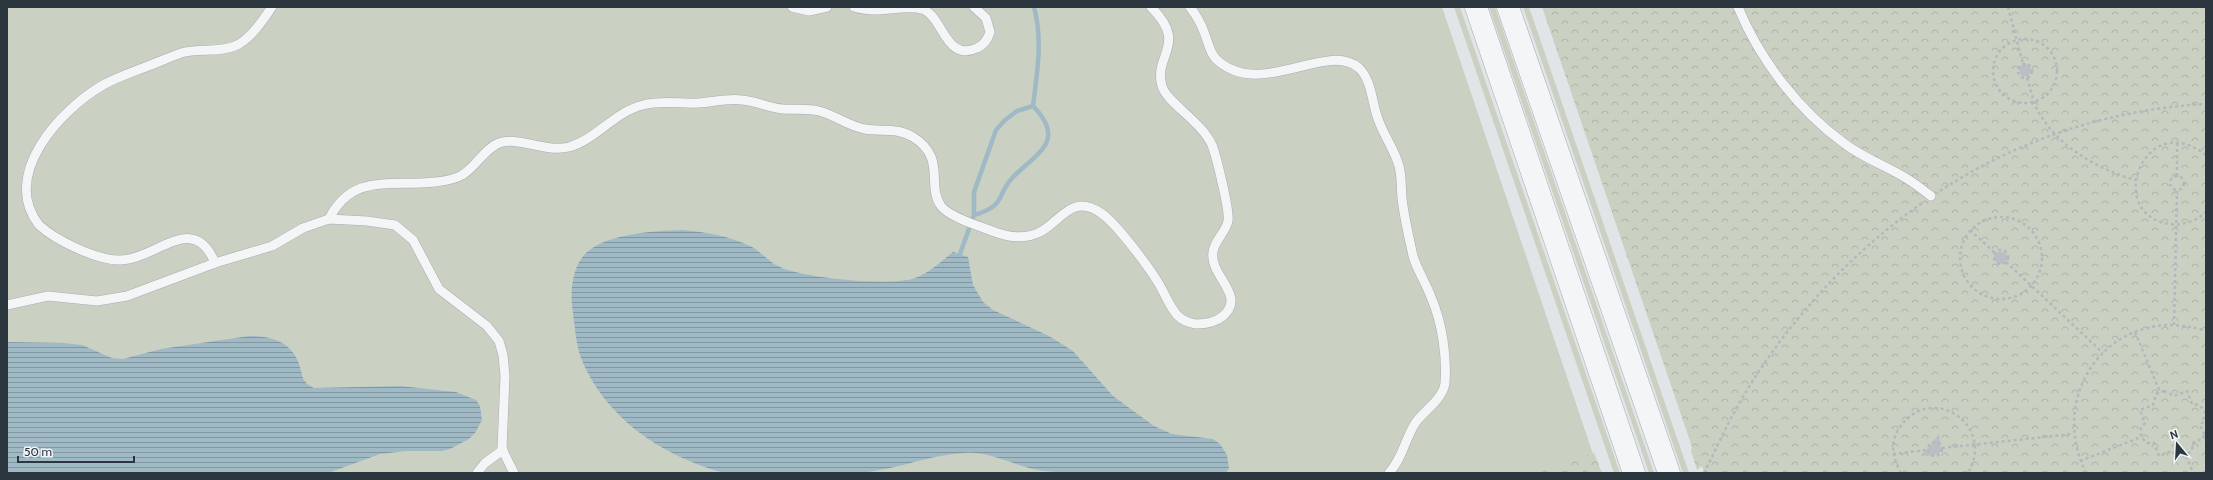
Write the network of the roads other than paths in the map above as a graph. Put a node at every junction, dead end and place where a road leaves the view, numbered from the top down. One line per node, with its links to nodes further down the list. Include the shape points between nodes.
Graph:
1 (272, 7): 13 (lane, via 249,36 236,46 178,54 114,80 82,99 37,144 26,162 21,184 26,208 40,225 69,244 88,252 120,260 192,238 206,246)
2 (792, 7): 3 (lane, via 809,11)
3 (827, 7)
4 (854, 7): 5 (lane, via 881,11 905,8 924,10 933,17 952,45 968,50 983,44 990,32 986,18)
5 (974, 7)
6 (1151, 7): 12 (lane, via 1165,24 1169,38 1161,76 1163,88 1167,96 1205,133 1218,165 1229,215 1212,257 1216,270 1230,294 1230,307 1217,320 1191,323 1181,319 1174,312 1149,268 1106,218 1092,208 1071,208 1044,230 1021,237 1005,236 948,213 940,205 934,164 920,142 908,134 896,130 857,127 819,111 784,109 750,101 728,99 700,103 640,105 622,113 580,143 565,148 501,142 491,148 470,170 454,178 437,182 357,188 338,204)
7 (1190, 7): 18 (lane, via 1200,22 1212,54 1234,69 1254,74 1268,74 1321,62 1340,61 1358,68 1368,84 1379,123 1399,165 1411,247 1416,266 1436,310 1442,340 1445,384 1442,392 1415,423 1400,460)
8 (1476, 7): 19 (street)
9 (1508, 7): 20 (street)
10 (1738, 7): 11 (lane, via 1764,58 1811,115 1846,145 1909,180)
11 (1931, 196)
12 (329, 219): 13 (lane, via 303,228 272,246); 15 (lane, via 379,222 401,229 413,240 439,289 497,336 505,366)
13 (215, 263): 14 (lane, via 167,283 115,299 97,301 48,296)
14 (7, 305)
15 (503, 450): 16 (lane, via 485,463); 17 (lane)
16 (477, 473)
17 (514, 473)
18 (1389, 473)
19 (1634, 473)
20 (1668, 473)

